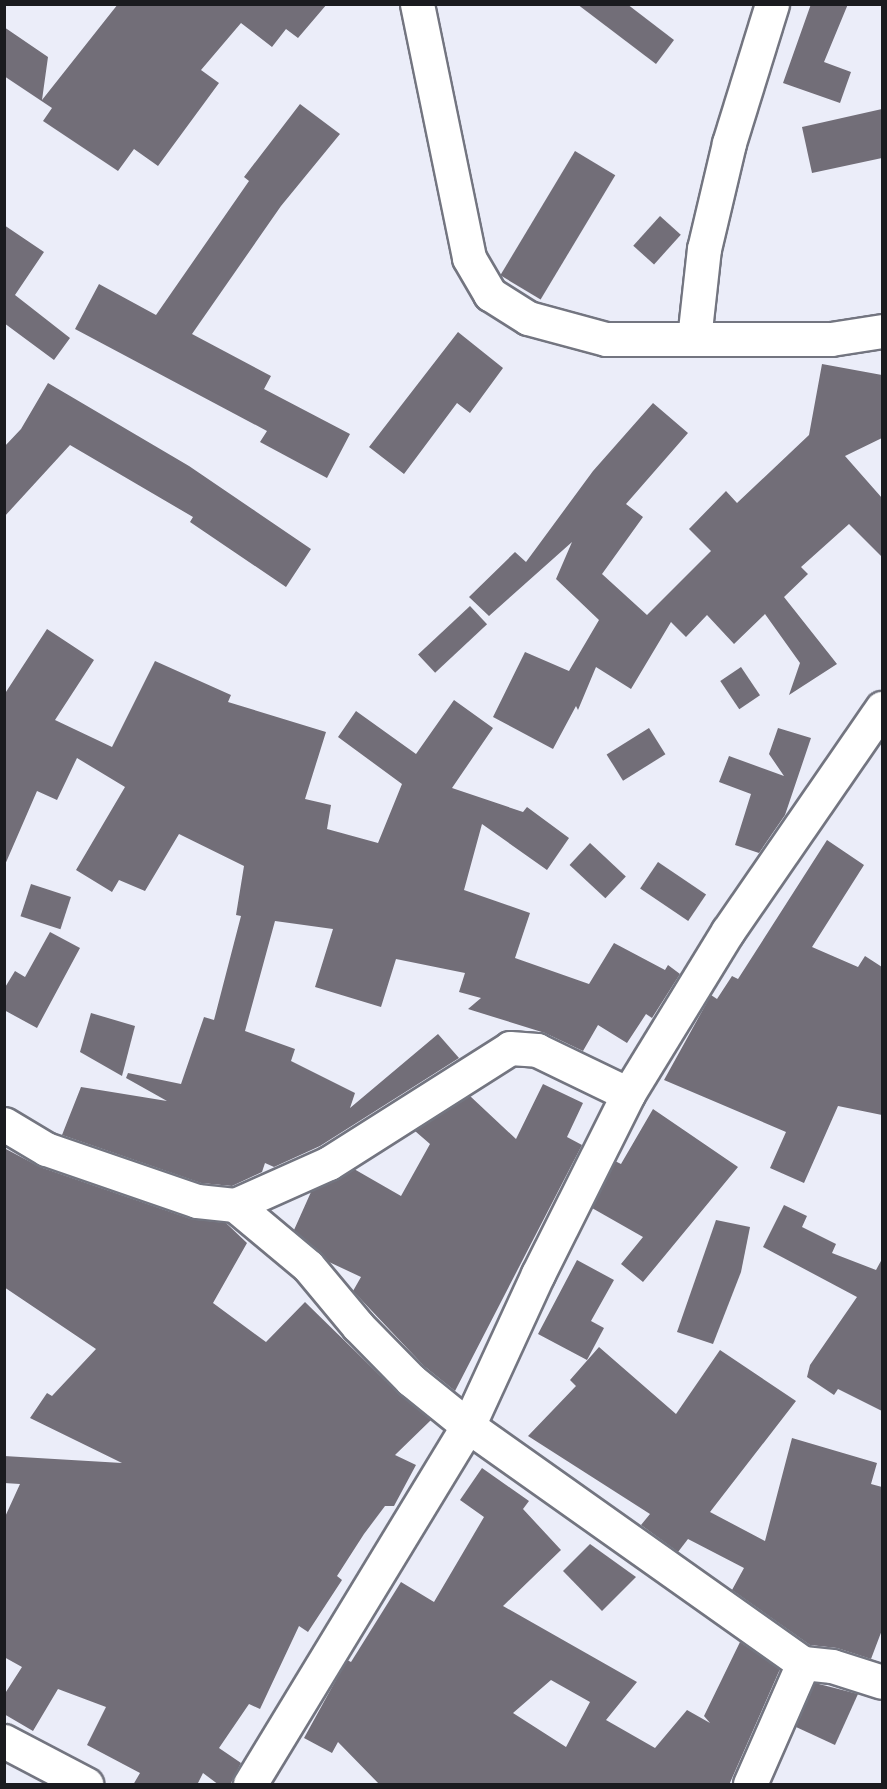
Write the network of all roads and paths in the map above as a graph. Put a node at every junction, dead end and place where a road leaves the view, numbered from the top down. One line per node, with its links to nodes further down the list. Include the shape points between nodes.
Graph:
1 (417, 4): 4 (street, via 469,258 490,294 528,318 606,339)
2 (772, 4): 4 (street, via 729,143 704,249)
3 (882, 331): 4 (street, via 831,339)
4 (694, 339)
5 (882, 708): 6 (street, via 728,931)
6 (628, 1094): 8 (street, via 537,1050 510,1048 329,1163); 9 (street)
7 (4, 1124): 8 (street, via 68,1156 197,1201)
8 (235, 1204): 9 (street, via 308,1266 358,1326 411,1380)
9 (468, 1426): 10 (street); 14 (street)
10 (803, 1663): 11 (street, via 832,1666); 15 (street)
11 (882, 1682)
12 (4, 1741): 13 (street)
13 (86, 1785)
14 (250, 1785)
15 (750, 1785)

